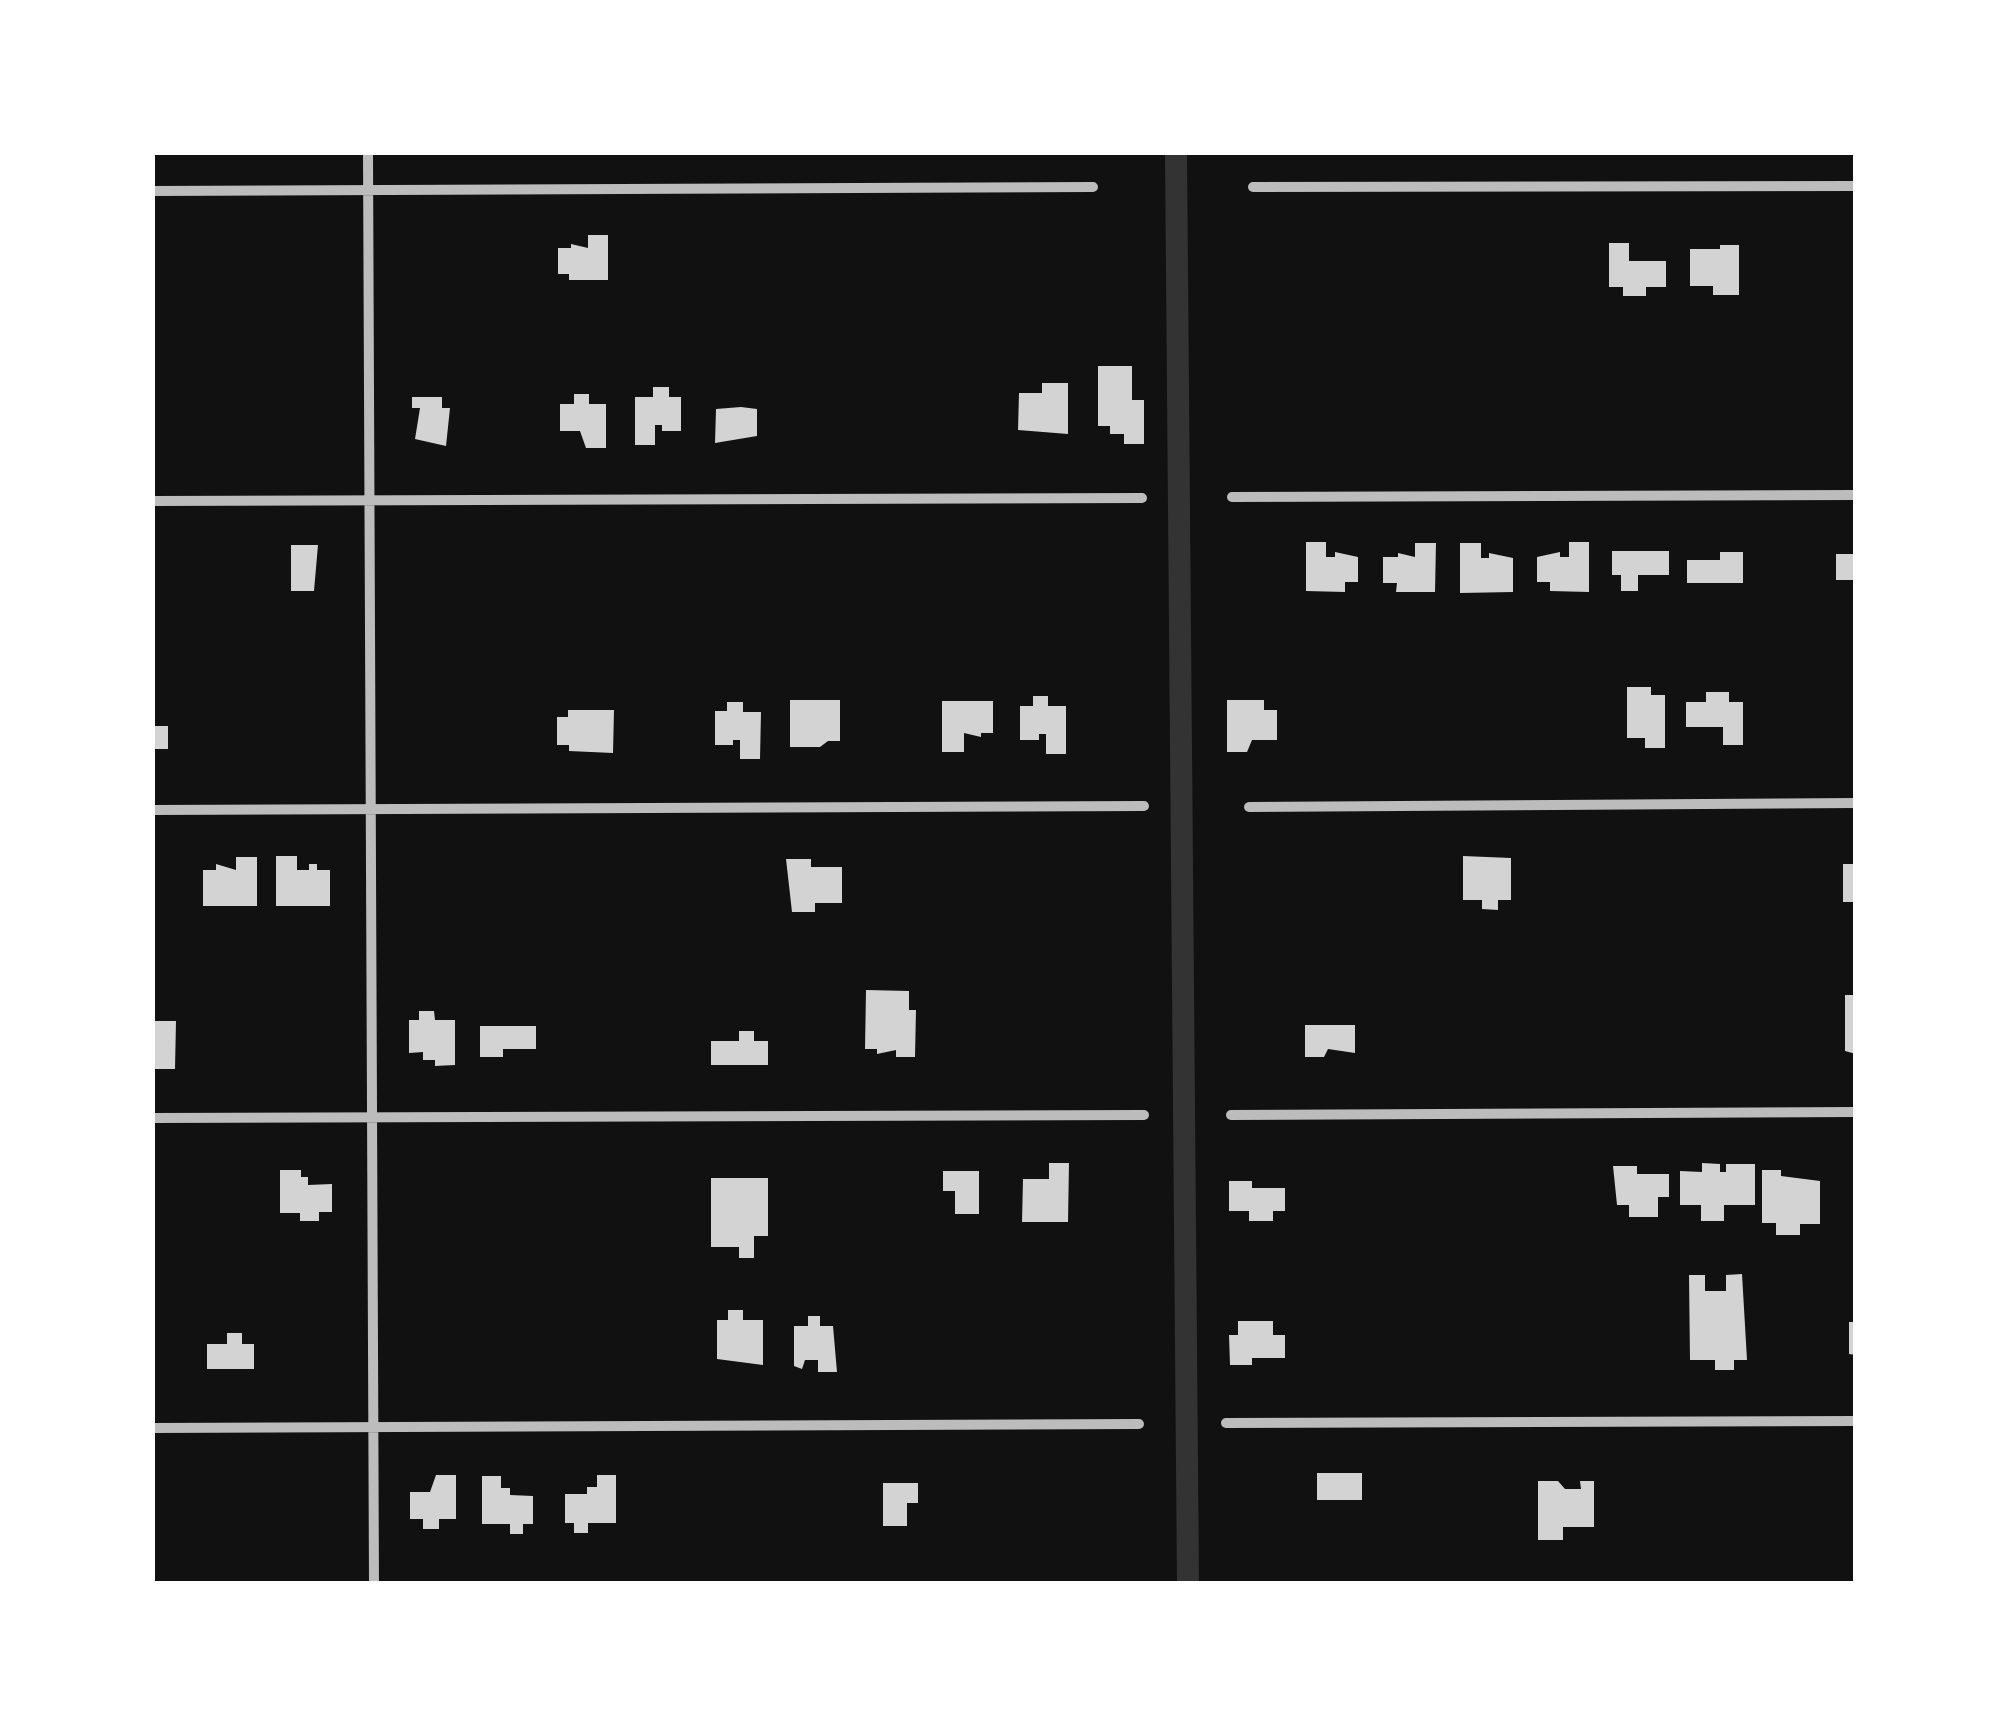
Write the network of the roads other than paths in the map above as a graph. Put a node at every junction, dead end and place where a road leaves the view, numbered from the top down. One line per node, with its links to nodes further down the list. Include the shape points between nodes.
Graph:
1 (368, 152): 5 (street)
2 (1856, 186): 3 (street)
3 (1253, 187)
4 (1093, 188): 5 (street)
5 (369, 190): 6 (street); 10 (street)
6 (152, 191)
7 (1856, 495): 8 (street)
8 (1232, 497)
9 (1142, 498): 10 (street)
10 (370, 499): 11 (street); 15 (street)
11 (152, 500)
12 (1856, 803): 14 (street)
13 (1144, 806): 15 (street)
14 (1249, 807)
15 (372, 809): 16 (street); 21 (street)
16 (152, 810)
17 (1856, 1112): 18 (street)
18 (1231, 1114)
19 (1144, 1115): 21 (street)
20 (152, 1118): 21 (street)
21 (372, 1118): 25 (street)
22 (1856, 1421): 23 (street)
23 (1226, 1423)
24 (1139, 1424): 25 (street)
25 (373, 1426): 26 (street); 27 (street)
26 (152, 1428)
27 (374, 1584)

